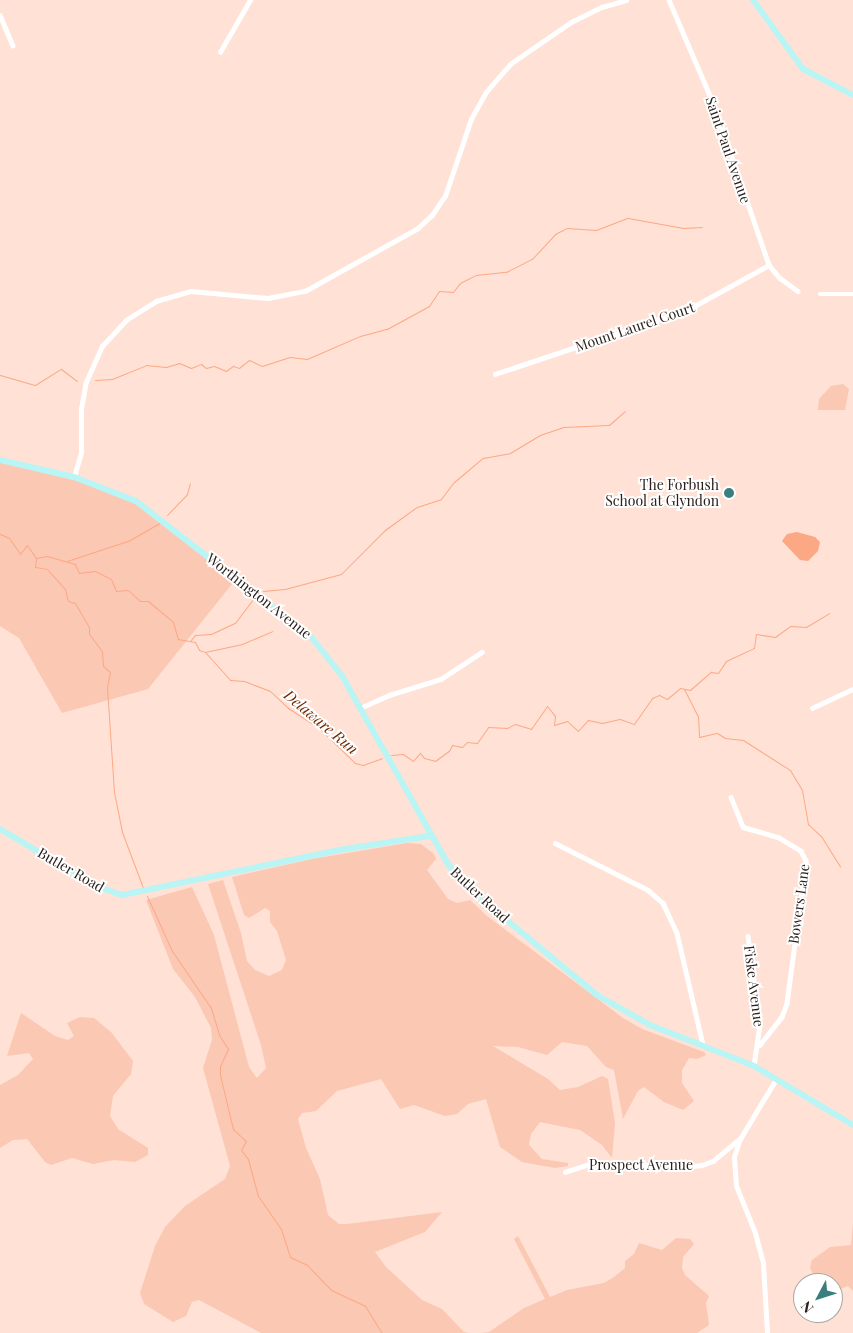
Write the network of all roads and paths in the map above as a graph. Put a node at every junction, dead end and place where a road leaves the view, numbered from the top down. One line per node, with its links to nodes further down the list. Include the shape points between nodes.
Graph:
1 (250, 0): 7 (street)
2 (626, 0): 15 (street, via 587,13 537,43 510,64 486,92 471,119 445,196 418,228 305,292 268,298 191,291 156,301 126,320 102,346 86,382 81,410 81,452)
3 (669, 0): 9 (street, Saint Paul Avenue, via 714,105)
4 (753, 0): 8 (main road, via 803,69)
5 (0, 15): 6 (street)
6 (13, 45)
7 (220, 52)
8 (853, 95)
9 (768, 265): 10 (street); 13 (street, Mount Laurel Court, via 703,304)
10 (798, 291)
11 (820, 294): 12 (street)
12 (853, 294)
13 (495, 374)
14 (0, 460): 15 (main road, Worthington Avenue)
15 (74, 477): 18 (main road, Worthington Avenue, via 122,494 149,509 304,630 330,656)
16 (482, 652): 18 (street, via 441,679)
17 (853, 689): 19 (street)
18 (360, 708): 22 (main road, Worthington Avenue)
19 (812, 708)
20 (731, 797): 26 (street, Bowers Lane, via 743,827 778,837 801,851 806,861 787,1004 782,1017)
21 (0, 829): 22 (main road, Butler Road, via 96,886 122,895 339,850)
22 (430, 836): 25 (main road, Butler Road, via 465,884 598,995 634,1017)
23 (555, 843): 25 (street, via 648,890 663,904 677,933)
24 (748, 936): 26 (street, Fiske Avenue)
25 (704, 1045): 27 (main road, Butler Road)
26 (760, 1045): 27 (street, Fiske Avenue)
27 (754, 1066): 28 (main road, Butler Road)
28 (776, 1079): 29 (main road, Butler Road); 30 (street)
29 (853, 1125)
30 (740, 1138): 31 (street, Prospect Avenue, via 702,1165 595,1162); 32 (street, via 734,1157 734,1178 761,1252)
31 (565, 1172)
32 (767, 1333)

